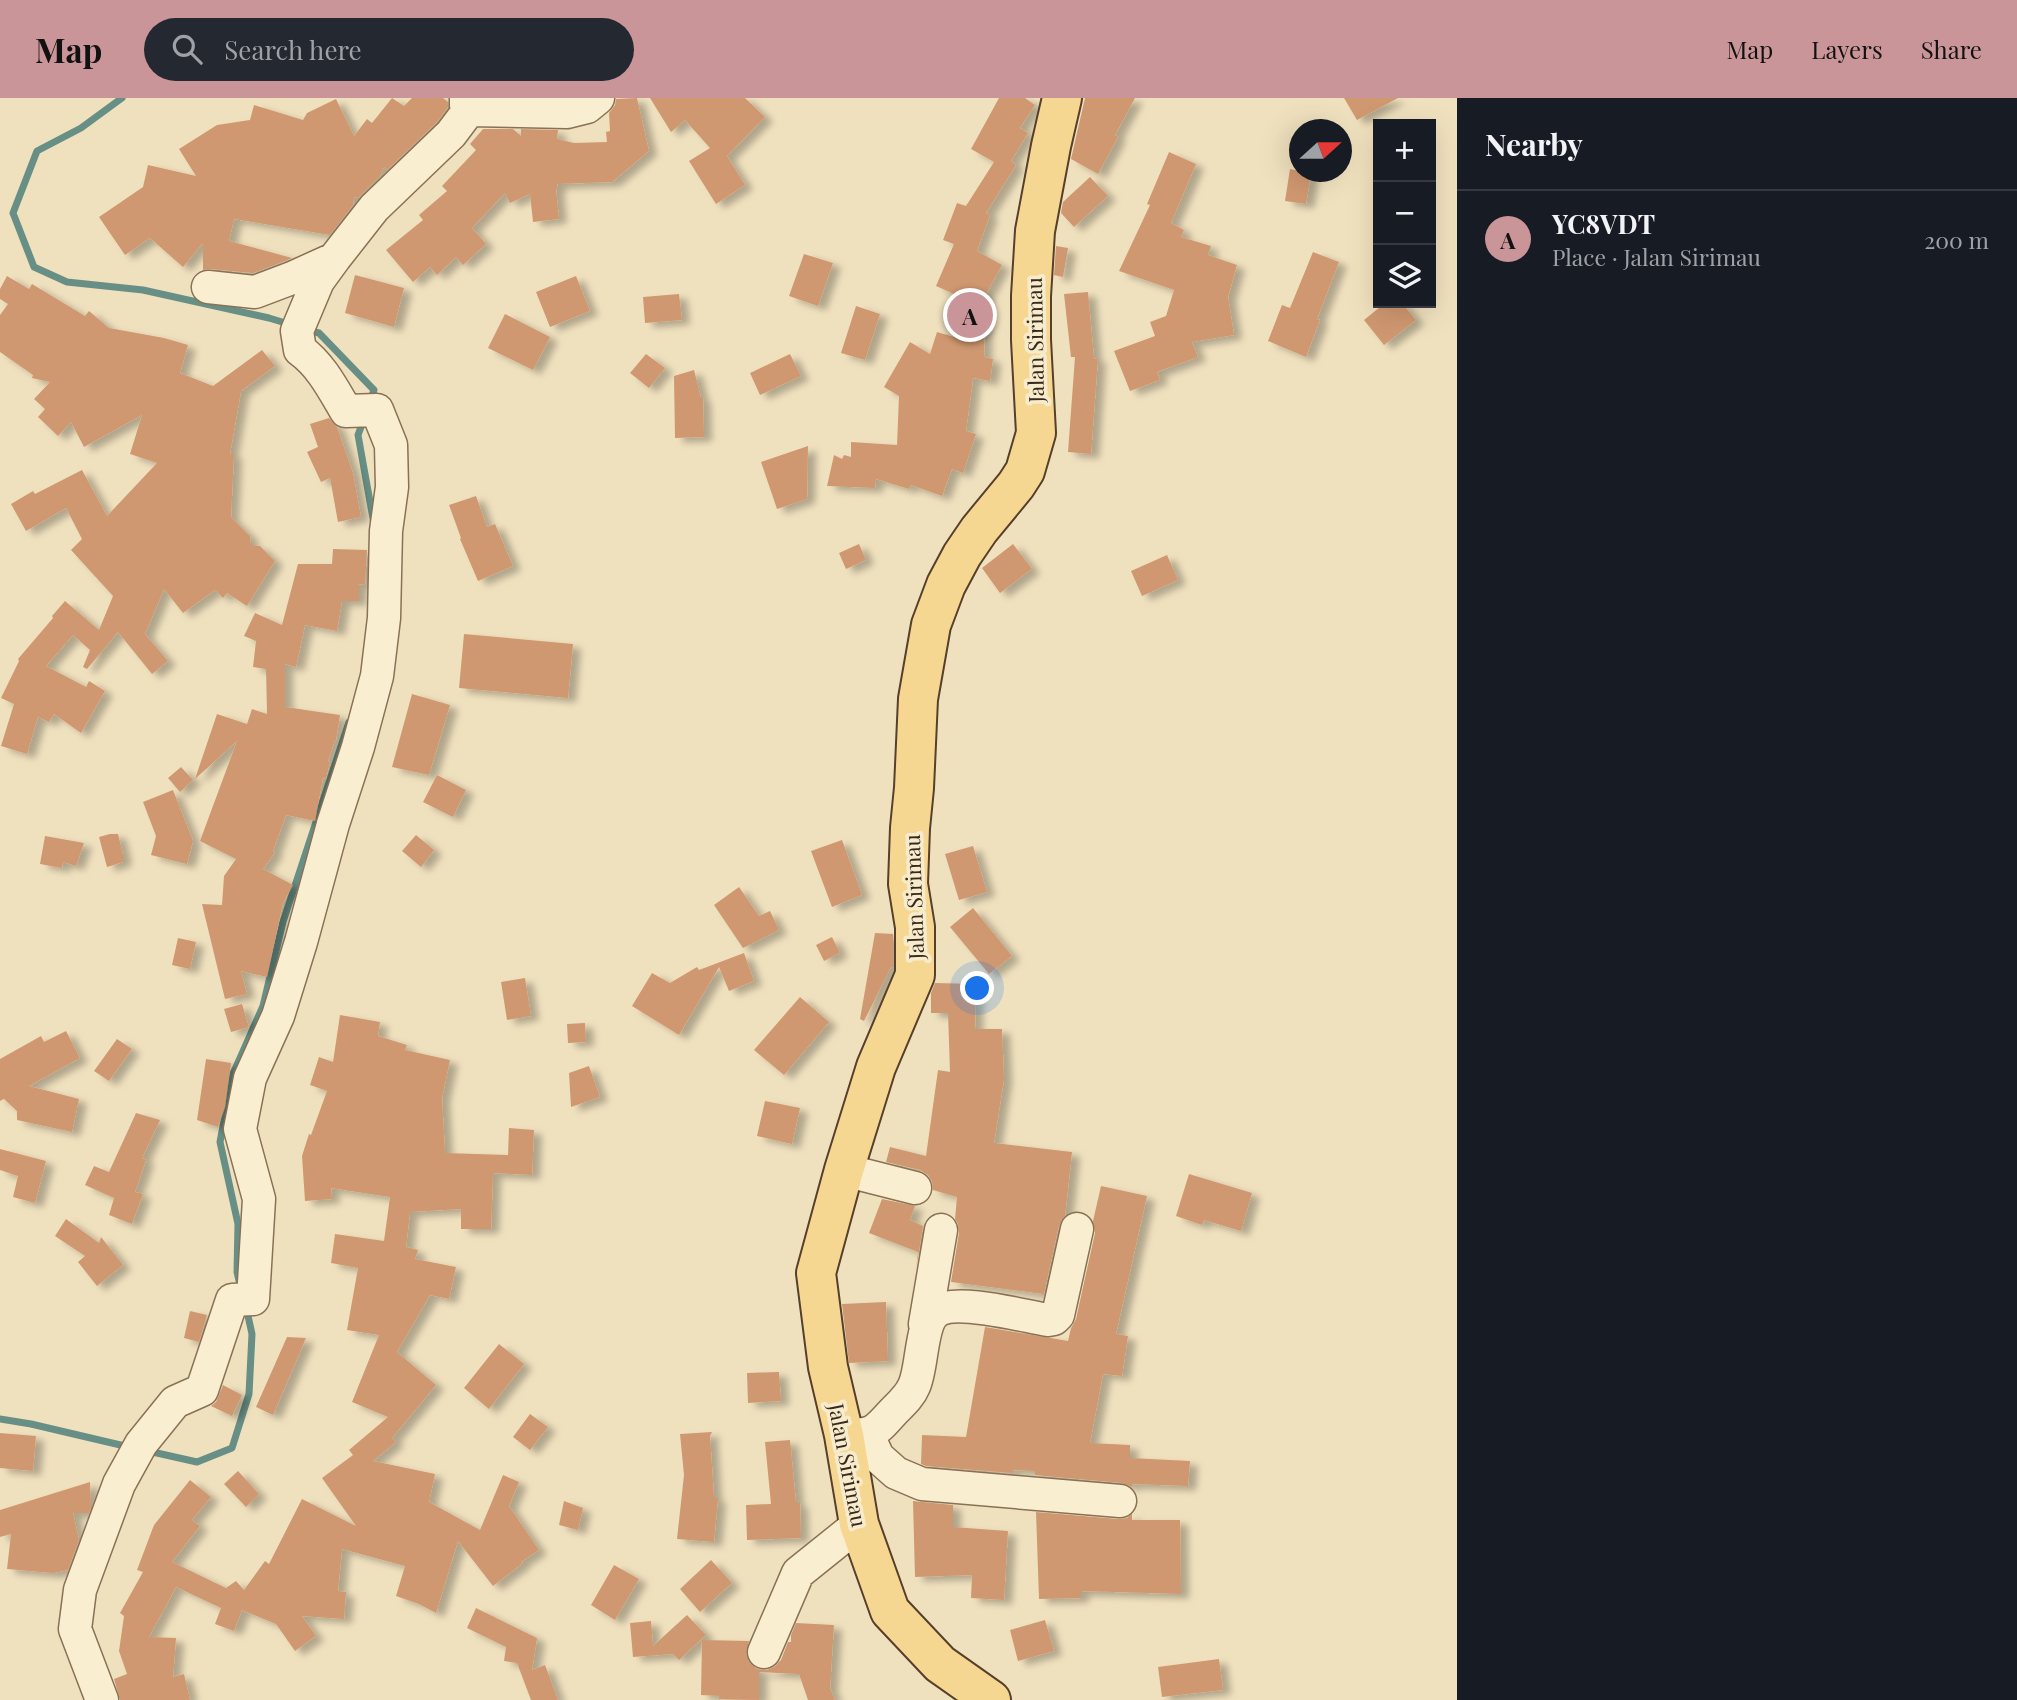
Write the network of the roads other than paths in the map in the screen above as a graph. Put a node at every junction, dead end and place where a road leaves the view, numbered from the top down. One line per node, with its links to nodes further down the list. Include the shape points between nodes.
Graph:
1 (598, 98): 3 (street, via 587,107 567,112)
2 (1062, 98): 6 (main road, Jalan Sirimau, via 1035,231 1031,310 1036,433 1025,471 962,555 931,625 918,699 910,828 908,884 915,927 915,975 876,1067)
3 (467, 105): 4 (street, via 451,134 381,201)
4 (326, 270): 5 (street, via 254,292); 15 (street, via 297,331 300,350 312,358 346,411 377,410 391,445 392,487 377,676 282,1004 250,1078 240,1129 259,1199 243,1300 202,1390 176,1402 136,1453 119,1485 80,1590 75,1629)
5 (208, 287)
6 (844, 1170): 7 (street); 11 (main road, Jalan Sirimau, via 816,1273 828,1367)
7 (915, 1188)
8 (1077, 1229): 10 (street, via 1055,1319 962,1305 937,1311)
9 (940, 1230): 10 (street, via 925,1324)
10 (928, 1321): 11 (street, via 914,1388 879,1428)
11 (856, 1435): 12 (street, via 896,1473 922,1484); 13 (main road, Jalan Sirimau)
12 (1119, 1501)
13 (859, 1524): 14 (street, via 798,1573); 16 (main road, Jalan Sirimau, via 890,1611 940,1664)
14 (764, 1651)
15 (102, 1700)
16 (991, 1700)

